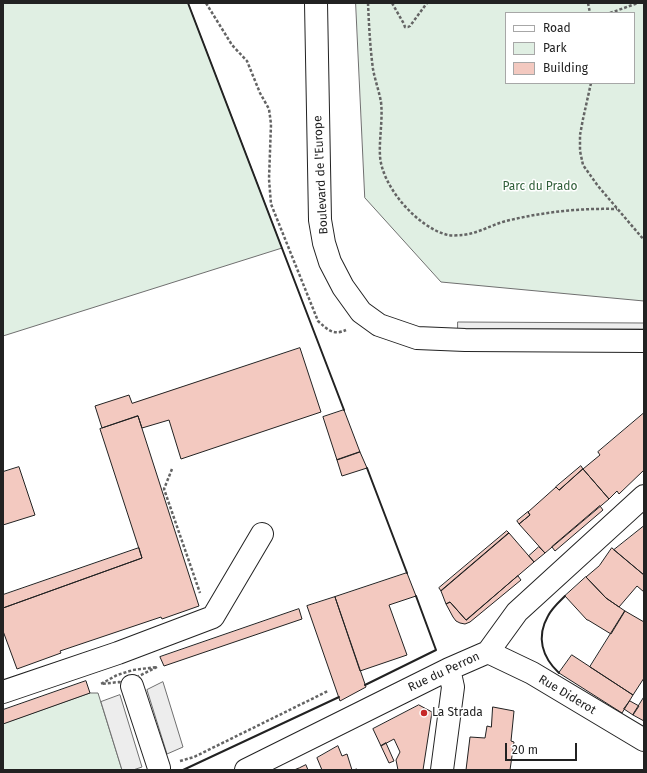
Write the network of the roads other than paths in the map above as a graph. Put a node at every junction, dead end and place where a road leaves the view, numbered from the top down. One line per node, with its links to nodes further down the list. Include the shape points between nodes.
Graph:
1 (316, 3): 2 (street, Boulevard de l'Europe, via 320,220 330,262 343,287 361,312 379,325 417,338)
2 (644, 341)
3 (644, 496): 5 (street, Rue du Perron, via 518,612)
4 (262, 534): 7 (street, via 214,617)
5 (488, 652): 6 (street, Rue du Perron); 9 (street, Rue Diderot, via 532,673)
6 (449, 669): 11 (street, Rue du Perron); 12 (street, via 453,687)
7 (124, 671): 8 (street); 10 (street)
8 (3, 692)
9 (644, 740)
10 (159, 768)
11 (246, 770)
12 (442, 770)

